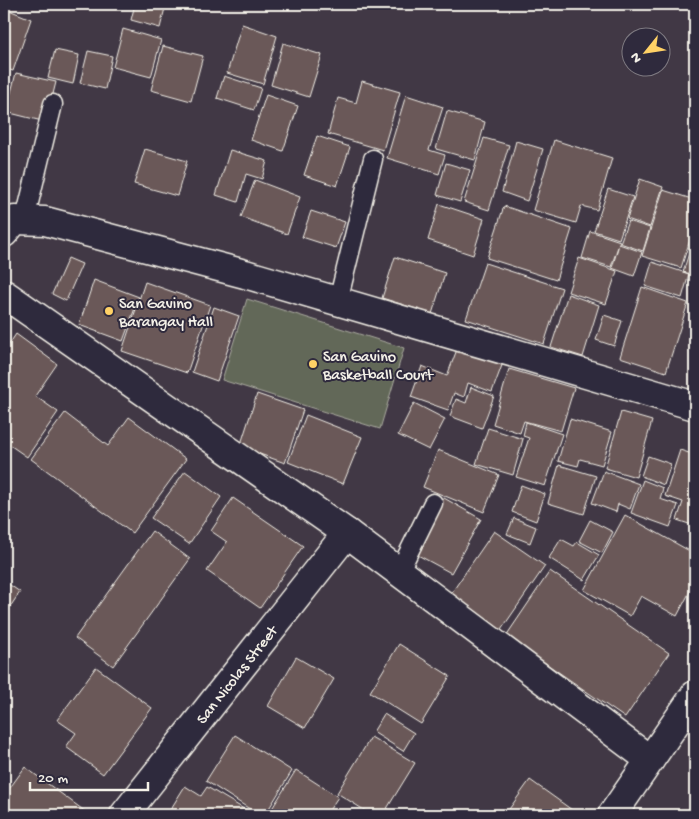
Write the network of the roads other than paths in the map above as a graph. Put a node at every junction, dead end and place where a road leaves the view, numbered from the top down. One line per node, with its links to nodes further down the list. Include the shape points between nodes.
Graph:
1 (53, 104): 3 (lane)
2 (373, 159): 5 (lane)
3 (14, 224): 5 (street, via 45,221)
4 (4, 294): 8 (street)
5 (338, 301): 6 (street)
6 (695, 406)
7 (433, 503): 9 (lane)
8 (347, 533): 9 (street); 12 (street, San Nicolas Street)
9 (399, 572): 11 (street)
10 (695, 695): 11 (street)
11 (650, 760): 13 (street)
12 (124, 815)
13 (612, 815)

